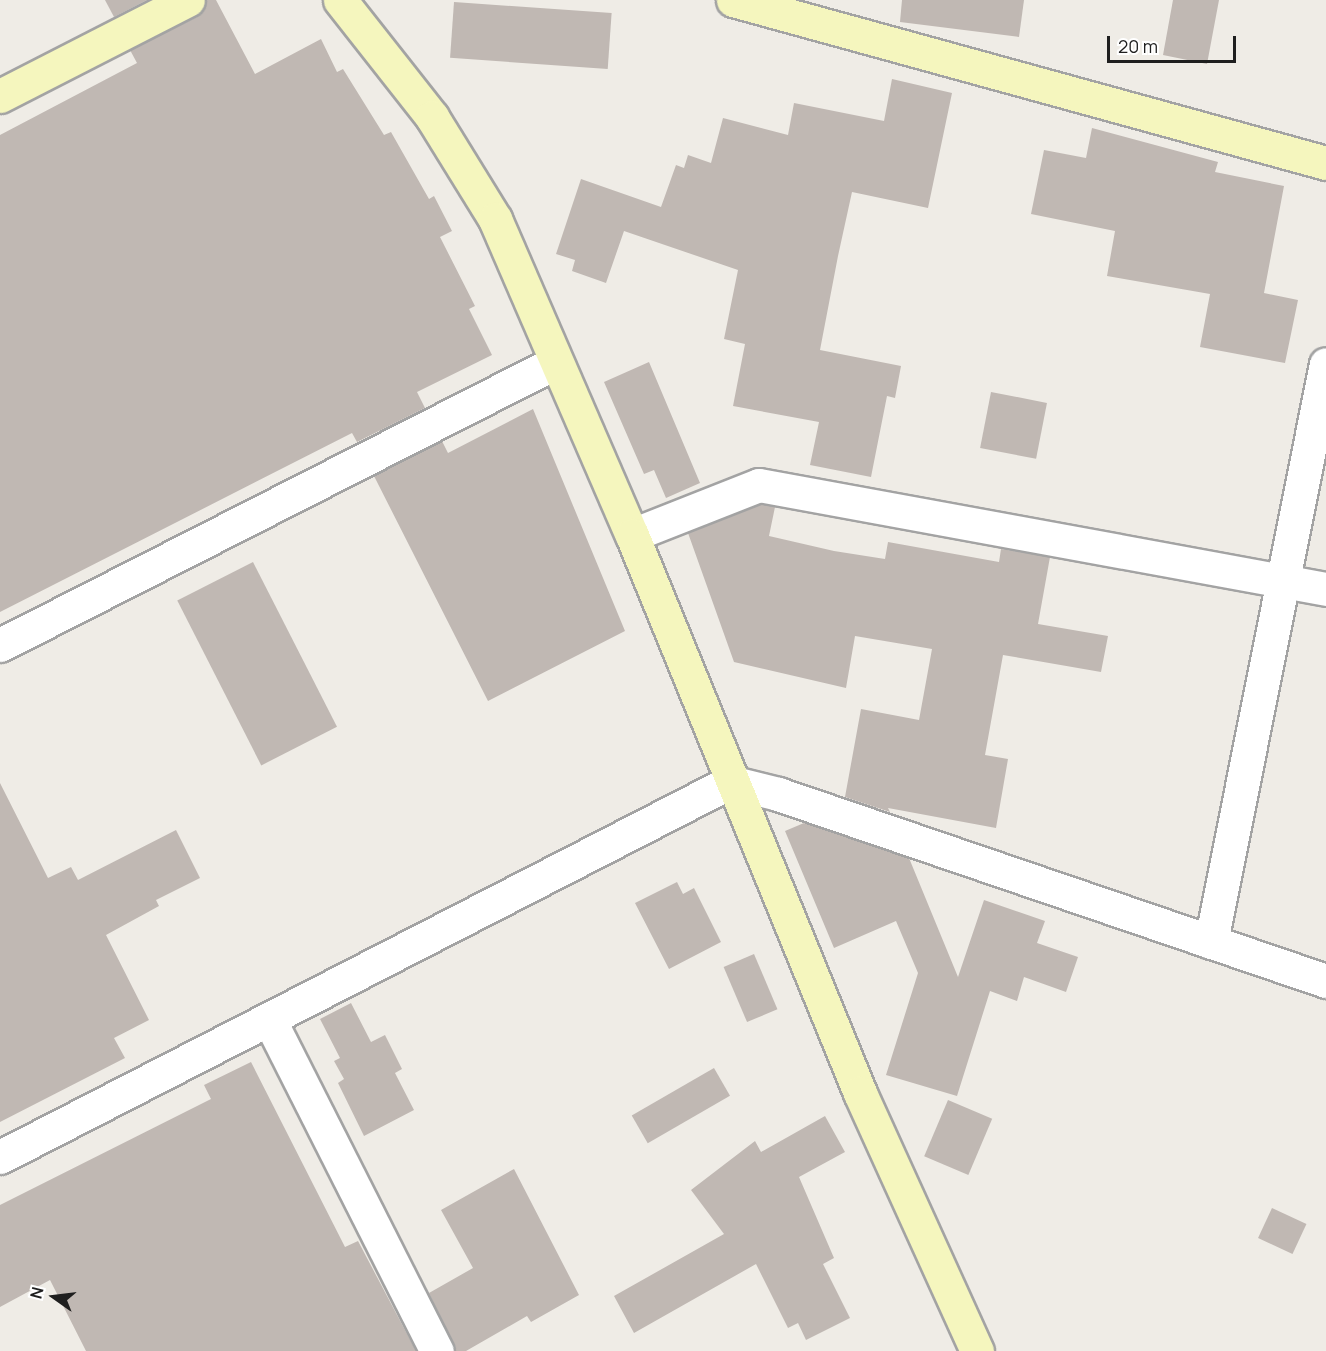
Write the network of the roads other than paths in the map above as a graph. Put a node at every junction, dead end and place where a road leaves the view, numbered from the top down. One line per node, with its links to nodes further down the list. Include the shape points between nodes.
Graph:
1 (188, 0): 4 (street)
2 (733, 0): 5 (street)
3 (349, 3): 6 (street, via 432,117 495,219)
4 (0, 96)
5 (1326, 163)
6 (556, 362): 8 (street); 11 (street)
7 (1326, 363): 9 (street)
8 (632, 535): 9 (street, via 759,485); 12 (street)
9 (1283, 578): 10 (street); 13 (street)
10 (1326, 589)
11 (0, 645)
12 (730, 782): 13 (street, via 778,794); 15 (street); 18 (street, via 860,1093)
13 (1211, 942): 14 (street)
14 (1326, 981)
15 (269, 1019): 16 (street); 17 (street)
16 (0, 1157)
17 (437, 1351)
18 (977, 1351)

